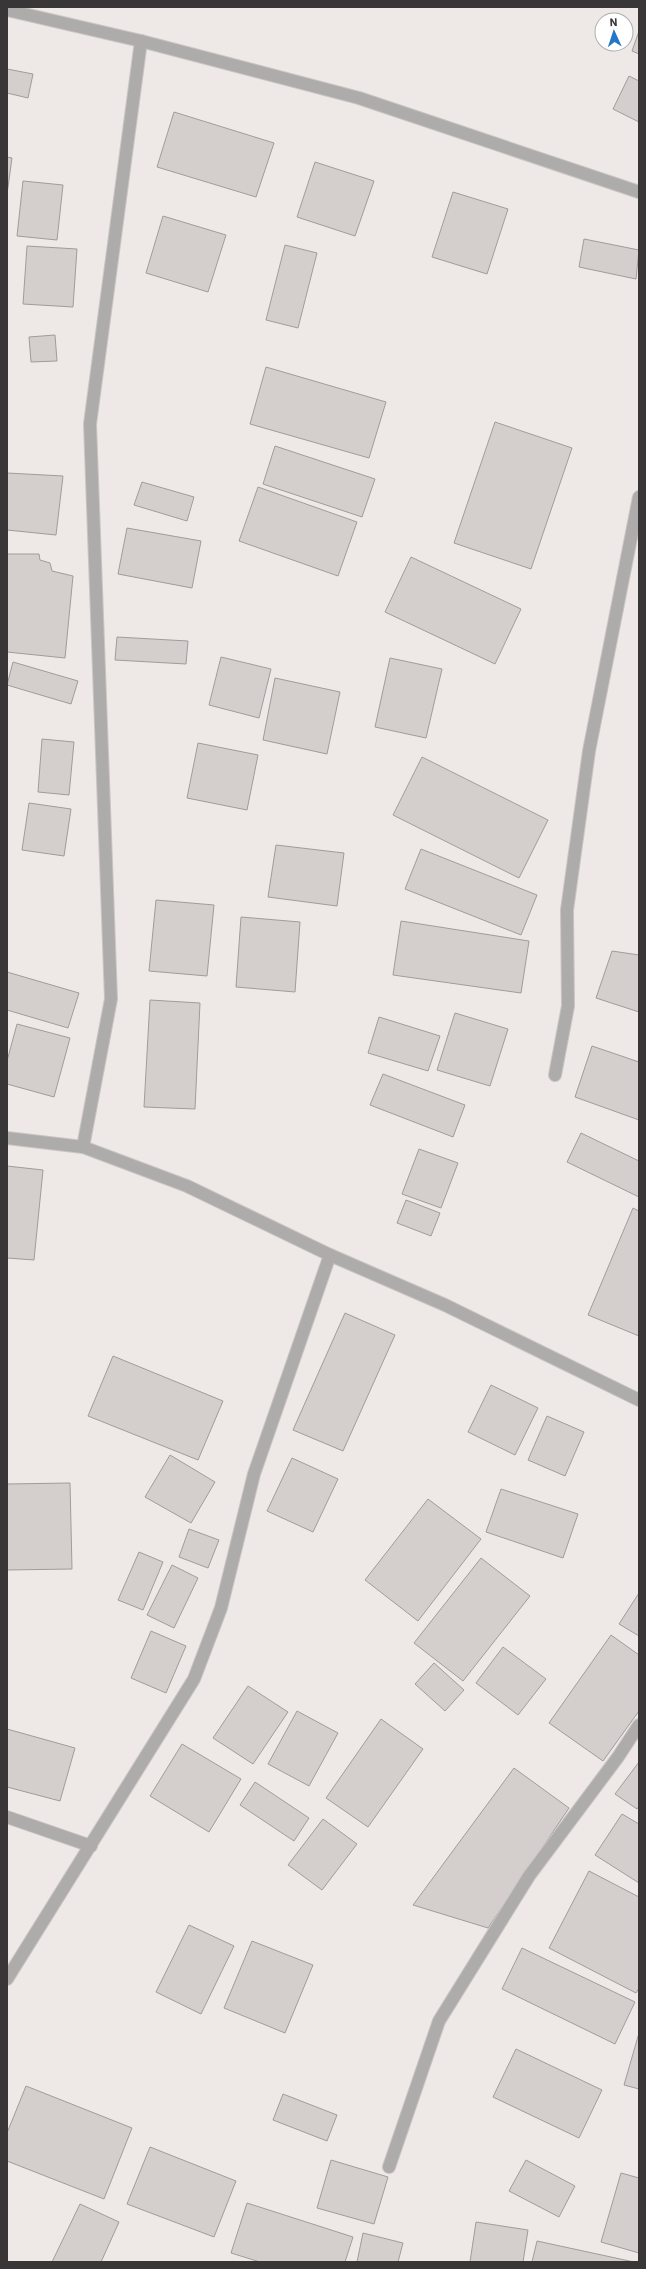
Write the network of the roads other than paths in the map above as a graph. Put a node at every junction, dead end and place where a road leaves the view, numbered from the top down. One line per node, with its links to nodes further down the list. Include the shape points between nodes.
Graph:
1 (7, 10): 2 (street)
2 (141, 40): 3 (street, via 359,98); 7 (street, via 90,424 111,999)
3 (639, 192)
4 (639, 497): 5 (street, via 589,751 567,910 568,1006)
5 (555, 1075)
6 (7, 1138): 7 (street)
7 (84, 1147): 8 (street, via 187,1186)
8 (330, 1255): 9 (street, via 445,1306); 12 (street, via 254,1474 221,1608 194,1679)
9 (639, 1400)
10 (639, 1725): 14 (street, via 530,1876 439,2021)
11 (7, 1817): 12 (street)
12 (90, 1846): 13 (street)
13 (7, 1979)
14 (389, 2167)

